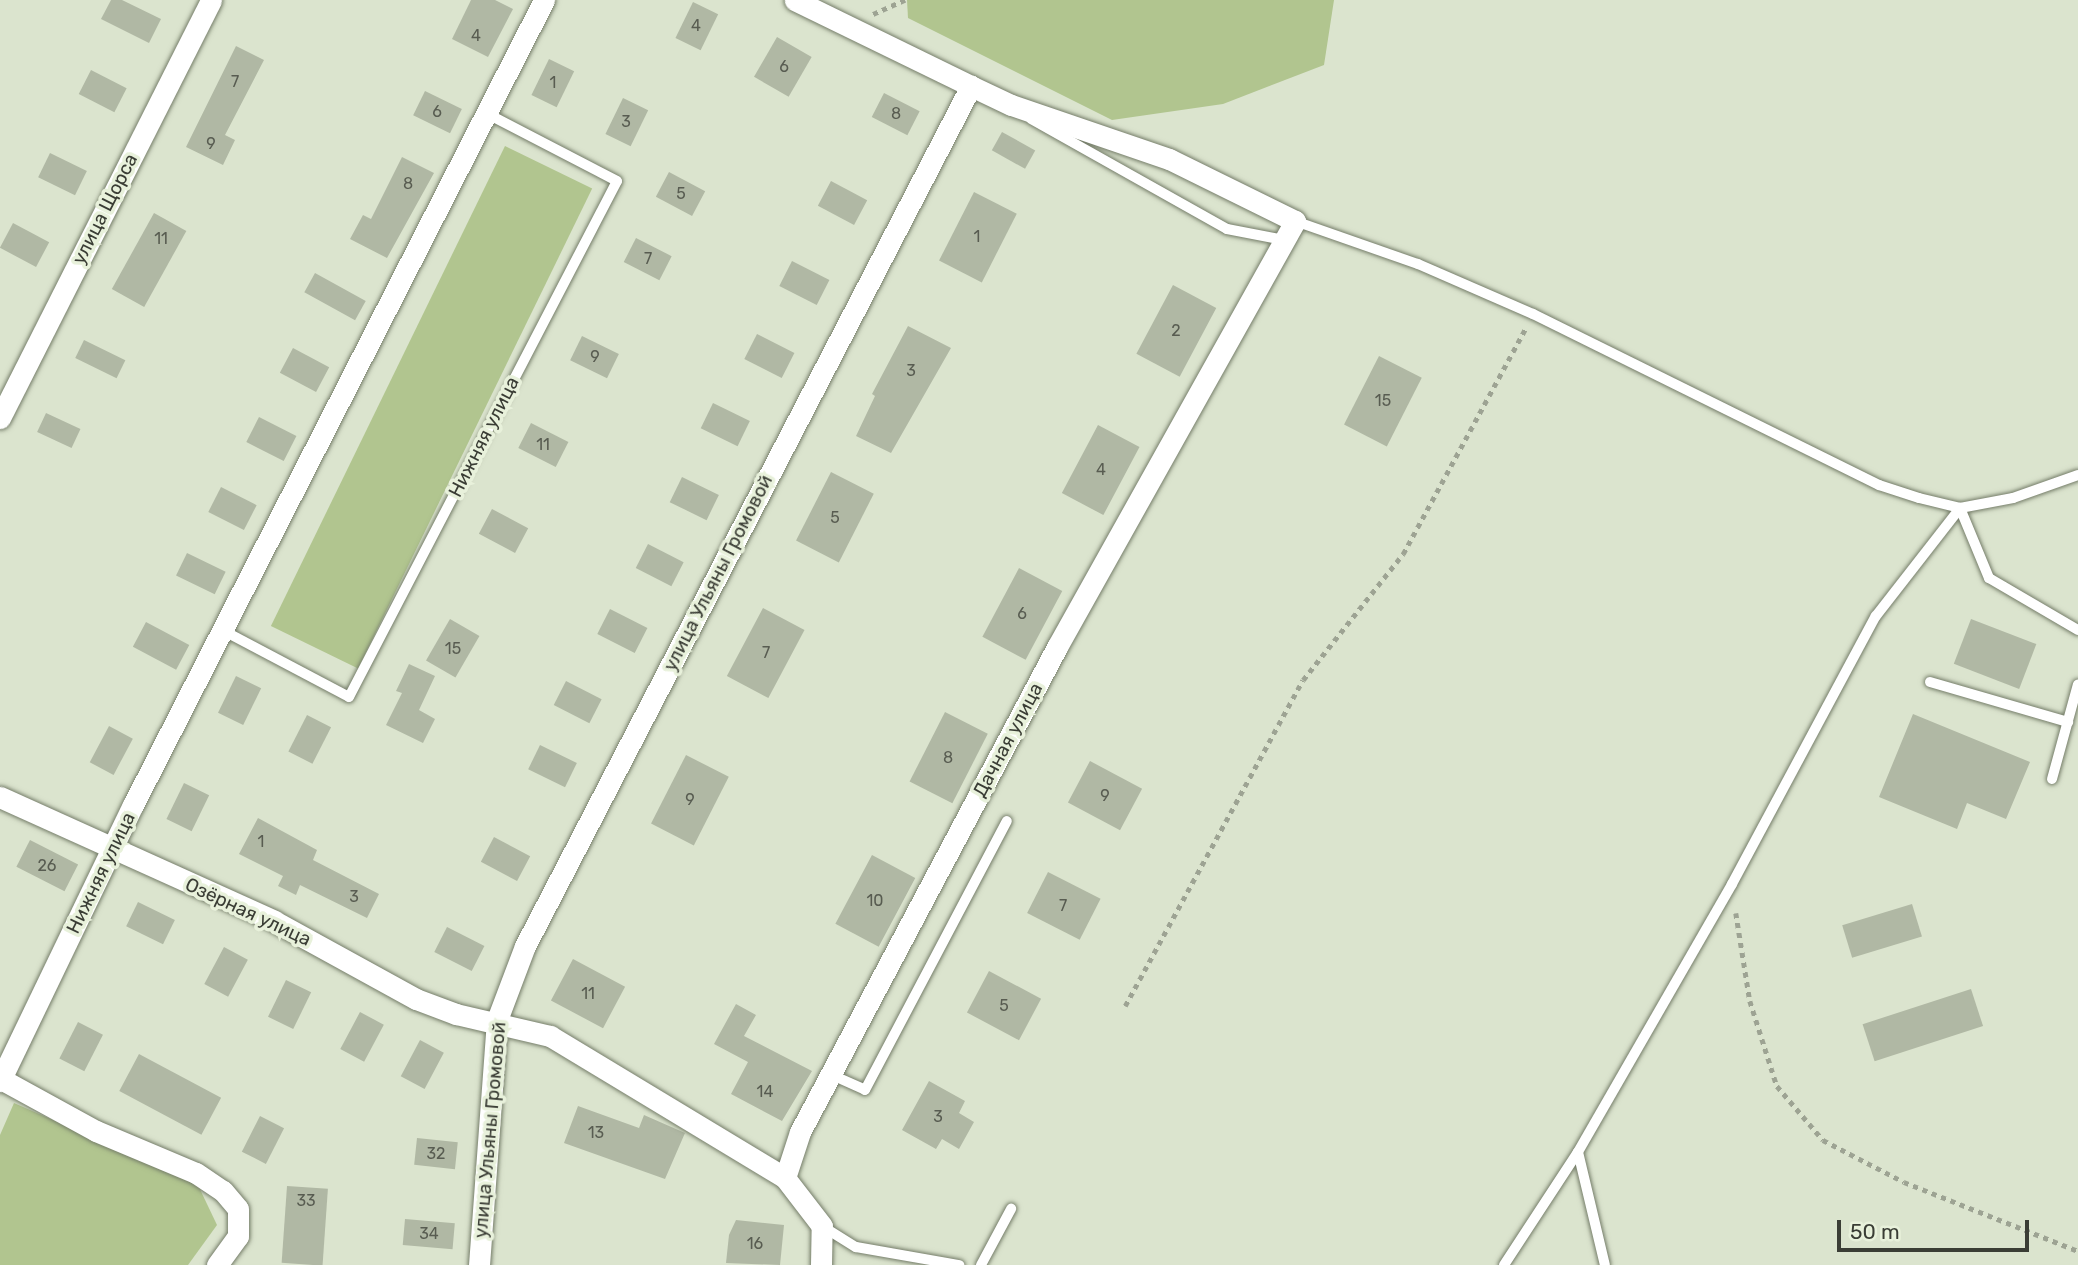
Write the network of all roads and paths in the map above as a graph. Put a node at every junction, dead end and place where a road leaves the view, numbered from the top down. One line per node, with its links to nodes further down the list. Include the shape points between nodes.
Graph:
1 (211, 0): 10 (street, улица Щорса)
2 (544, 0): 6 (street, Нижняя улица)
3 (795, 0): 4 (street)
4 (971, 86): 5 (street); 25 (street, улица Ульяны Громовой, via 525,946)
5 (1011, 105): 7 (street, via 1169,159); 8 (lane, via 1051,133 1227,229)
6 (488, 114): 15 (street, Нижняя улица); 15 (lane, Нижняя улица, via 617,181 349,697)
7 (1295, 221): 8 (street, Дачная улица); 9 (lane, via 1418,264)
8 (1284, 240): 27 (street, Дачная улица, via 1057,647)
9 (1533, 314): 13 (lane, via 1879,485); 24 (path, via 1403,554 1303,680)
10 (0, 418)
11 (2076, 475): 12 (lane); 13 (lane, via 2013,498)
12 (2078, 488)
13 (1960, 508): 14 (lane, via 1989,578); 23 (lane, via 1876,616)
14 (2078, 630)
15 (224, 631): 22 (street, Нижняя улица)
16 (1930, 682): 18 (lane)
17 (2078, 684): 18 (lane)
18 (2068, 722): 19 (lane)
19 (2052, 779)
20 (0, 797): 22 (street, Озёрная улица)
21 (1007, 821): 27 (lane, via 865,1090)
22 (113, 850): 25 (street, Озёрная улица, via 274,921 416,999 456,1014); 26 (street, Нижняя улица)
23 (1732, 884): 28 (lane); 32 (path, via 1750,1001 1777,1086 1823,1140 1904,1182)
24 (1125, 1006)
25 (497, 1020): 29 (street, Озёрная улица, via 550,1036); 34 (street, улица Ульяны Громовой)
26 (2, 1070): 33 (street, Нижняя улица, via 96,1131 196,1173 223,1191 238,1209 237,1236)
27 (832, 1075): 29 (street, Дачная улица, via 800,1132)
28 (1578, 1152): 38 (lane); 39 (lane)
29 (785, 1178): 31 (street)
30 (1011, 1209): 37 (lane)
31 (822, 1226): 35 (street); 36 (lane, via 856,1247)
32 (2078, 1251)
33 (217, 1265)
34 (479, 1265)
35 (821, 1265)
36 (959, 1265)
37 (981, 1265)
38 (1504, 1265)
39 (1605, 1265)

